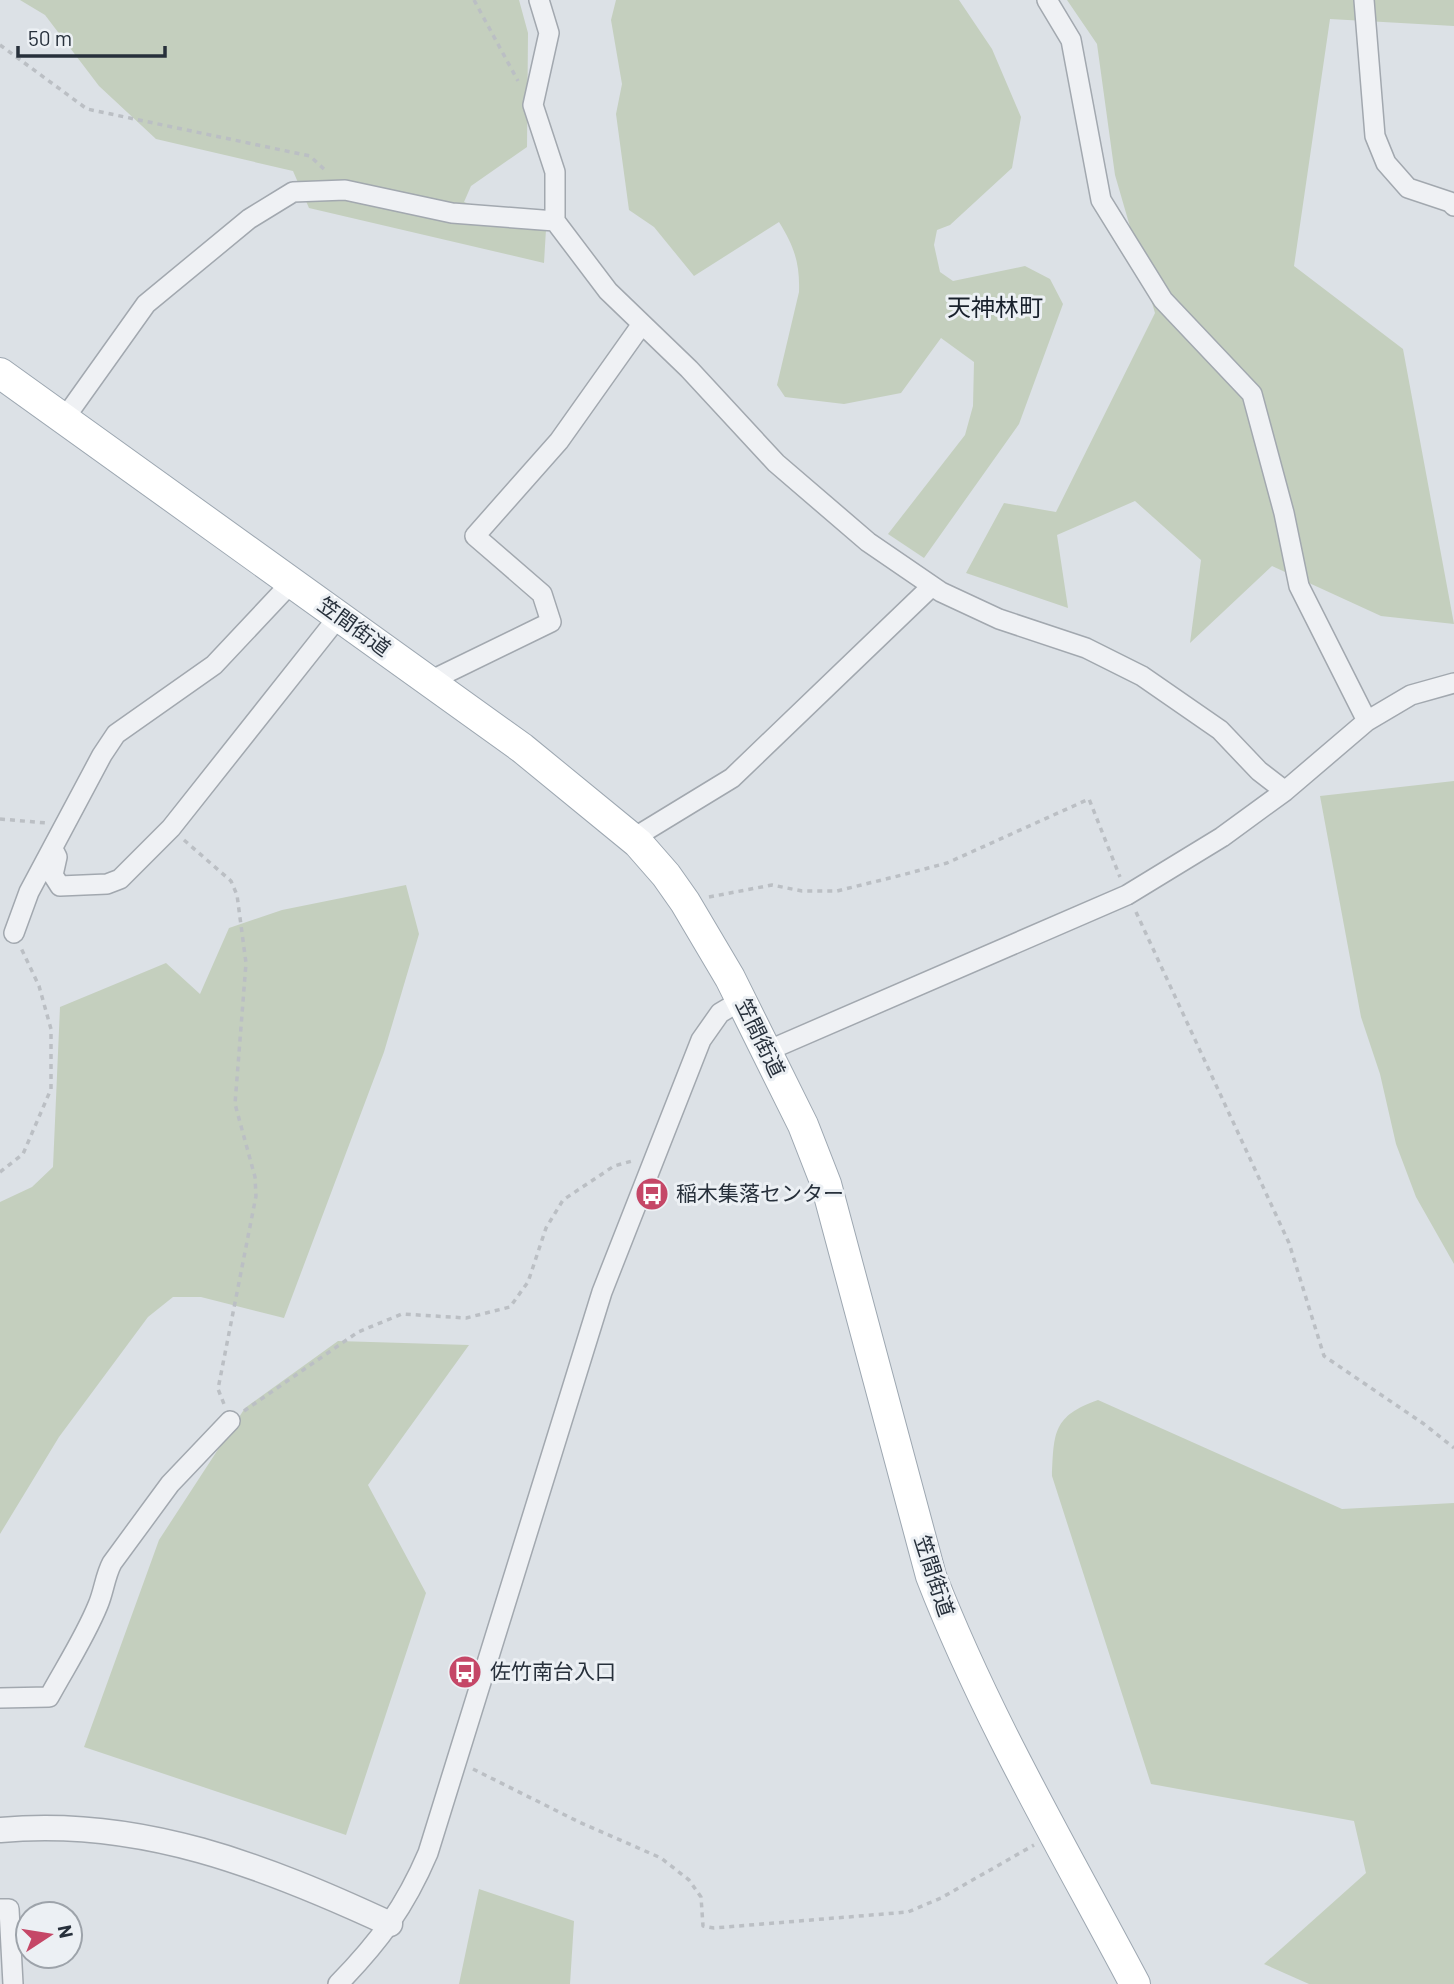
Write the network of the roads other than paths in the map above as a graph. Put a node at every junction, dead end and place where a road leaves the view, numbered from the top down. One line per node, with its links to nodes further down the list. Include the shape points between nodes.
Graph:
1 (539, 0): 5 (street, via 549,33 533,105 555,172)
2 (1047, 0): 14 (street, via 1071,40 1101,200 1163,300 1252,394 1299,586)
3 (1364, 0): 4 (street, via 1375,136 1385,163 1408,188)
4 (1454, 206)
5 (555, 221): 6 (street, via 608,291); 8 (street, via 452,213 345,190 293,192 239,228 146,304)
6 (642, 324): 10 (street, via 776,463 868,542); 12 (street, via 559,441 475,537 542,594 551,622)
7 (0, 373): 8 (main road, 笠間街道)
8 (64, 419): 9 (main road, 笠間街道)
9 (292, 582): 11 (main road, 笠間街道); 17 (street, via 215,665 116,734)
10 (932, 586): 15 (street, via 999,620 1086,648 1142,676 1220,730); 16 (street, via 732,778)
11 (339, 616): 12 (main road, 笠間街道); 17 (street, via 171,828 120,879 60,886 53,875 57,857)
12 (430, 681): 16 (main road, 笠間街道, via 522,748)
13 (1454, 683): 14 (street, via 1411,695)
14 (1367, 720): 15 (street)
15 (1285, 791): 20 (street, via 1222,837 1127,895)
16 (632, 839): 19 (main road, 笠間街道, via 685,902)
17 (53, 848): 18 (street)
18 (14, 933)
19 (742, 1000): 20 (main road, 笠間街道); 25 (street, via 720,1013 705,1031 601,1292 428,1853 413,1889)
20 (767, 1051): 28 (main road, 笠間街道, via 826,1184 931,1576 979,1692)
21 (230, 1421): 22 (street, via 170,1484 112,1563 87,1630 49,1697)
22 (0, 1698)
23 (0, 1829): 25 (street, via 72,1827 150,1837 248,1864)
24 (0, 1909): 26 (street, via 9,1909)
25 (390, 1924): 27 (street)
26 (13, 1984)
27 (338, 1984)
28 (1135, 1984)

